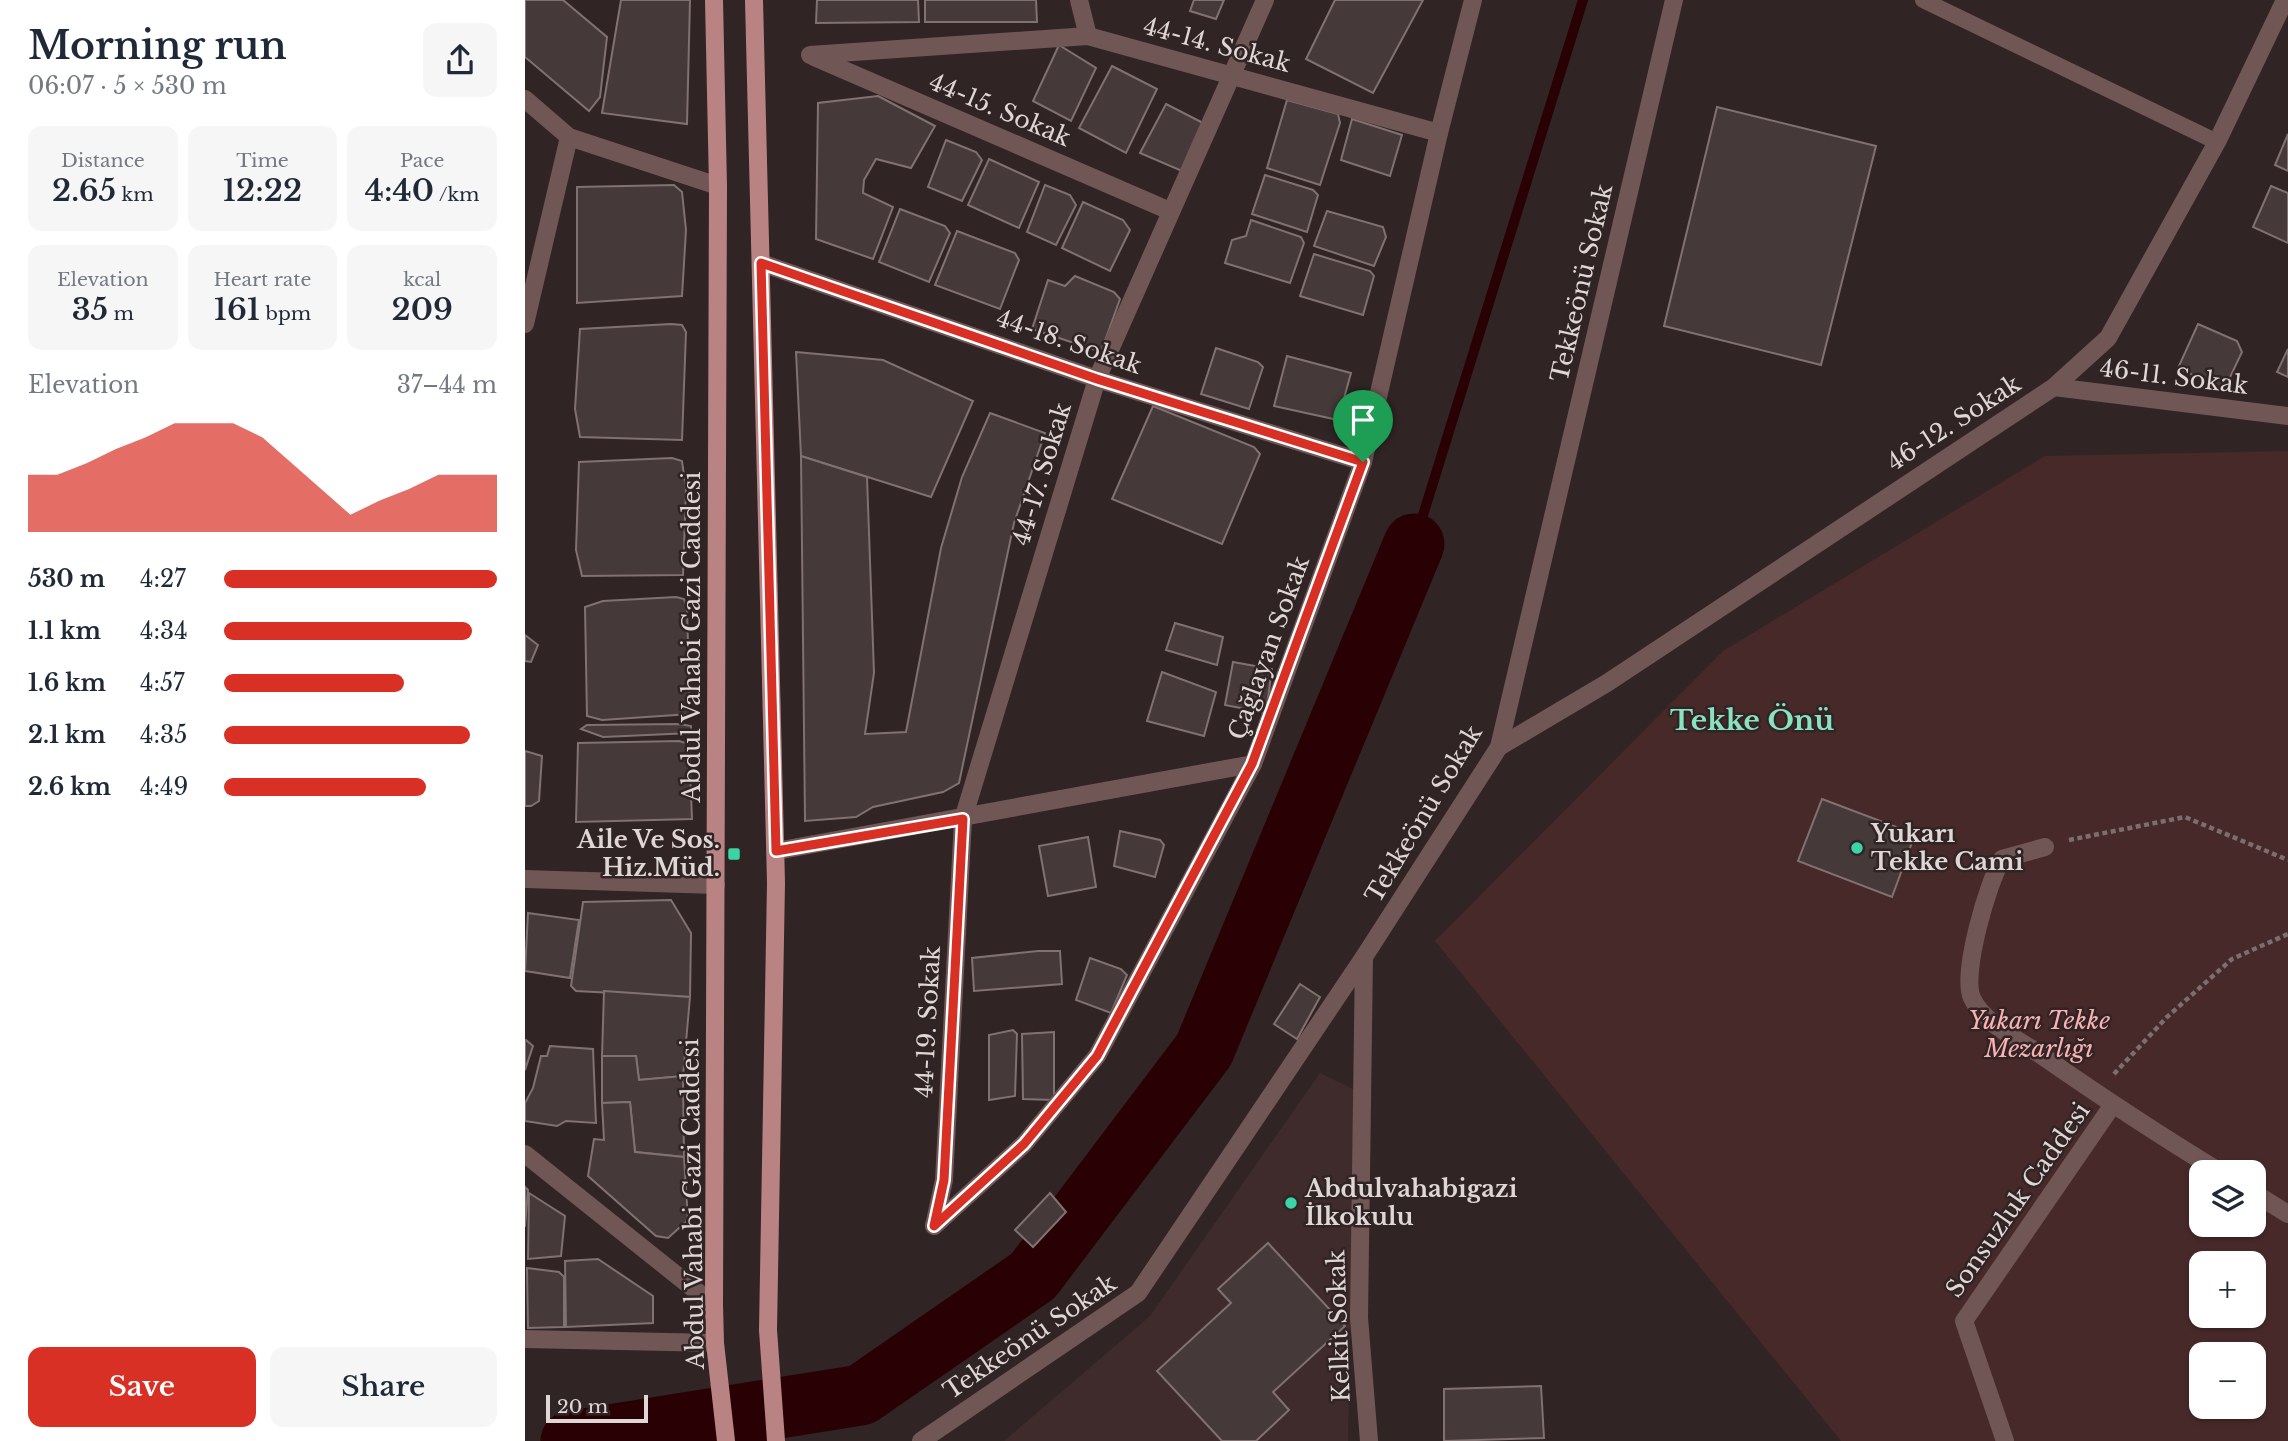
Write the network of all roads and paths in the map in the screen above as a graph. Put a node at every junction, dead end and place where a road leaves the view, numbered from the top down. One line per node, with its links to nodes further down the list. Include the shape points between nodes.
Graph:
1 (714, 0): 16 (main road, Abdul Vahabi Gazi Caddesi)
2 (754, 0): 18 (main road)
3 (1079, 0): 9 (street)
4 (1265, 0): 11 (street, 44-17. Sokak)
5 (1473, 0): 13 (street, Çağlayan Sokak)
6 (1674, 0): 24 (street, Tekkeönü Sokak)
7 (1923, 0): 15 (lane)
8 (2285, 0): 15 (street, 46-12. Sokak)
9 (1088, 36): 10 (street, 44-14. Sokak); 11 (street, 44-14. Sokak)
10 (810, 55): 17 (street, 44-15. Sokak)
11 (1234, 74): 13 (street, 44-14. Sokak); 17 (street, 44-17. Sokak)
12 (525, 99): 14 (street)
13 (1439, 133): 23 (street, Çağlayan Sokak)
14 (569, 137): 16 (street); 19 (street)
15 (2217, 142): 21 (street, 46-12. Sokak, via 2108,338)
16 (718, 186): 31 (main road, Abdul Vahabi Gazi Caddesi)
17 (1170, 211): 20 (street, 44-17. Sokak)
18 (761, 263): 20 (street, 44-18. Sokak); 28 (main road)
19 (525, 324)
20 (1097, 379): 23 (street, 44-18. Sokak); 26 (street, 44-17. Sokak)
21 (2054, 387): 22 (street, 46-11. Sokak); 24 (street, 46-12. Sokak, via 1607,683)
22 (2288, 416)
23 (1363, 462): 25 (street, Çağlayan Sokak)
24 (1499, 747): 33 (street, Tekkeönü Sokak)
25 (1252, 764): 26 (street); 40 (street, Çağlayan Sokak, via 1097,1056 1024,1144)
26 (963, 819): 28 (street); 40 (street, 44-19. Sokak, via 944,1180)
27 (2045, 846): 29 (path, via 2185,817); 34 (street, via 2002,859 1991,877 1973,946 1970,995 1993,1022)
28 (776, 851): 45 (main road, via 768,1330)
29 (2288, 860)
30 (525, 879): 31 (street)
31 (716, 885): 41 (main road, Abdul Vahabi Gazi Caddesi)
32 (2288, 933): 34 (path, via 2232,959 2167,1017)
33 (1364, 957): 46 (street, Tekkeönü Sokak, via 1138,1293); 47 (street, Kelkit Sokak, via 1359,1318)
34 (2096, 1094): 35 (street)
35 (2112, 1106): 37 (street); 48 (street, Sonsuzluk Caddesi, via 1964,1321)
36 (525, 1154): 41 (street)
37 (2200, 1160)
38 (2266, 1200): 39 (street)
39 (2288, 1214)
40 (934, 1226)
41 (714, 1305): 43 (main road, Abdul Vahabi Gazi Caddesi)
42 (525, 1339): 43 (street)
43 (715, 1343): 44 (main road, Abdul Vahabi Gazi Caddesi)
44 (726, 1441)
45 (776, 1441)
46 (921, 1441)
47 (1369, 1441)
48 (2005, 1441)

